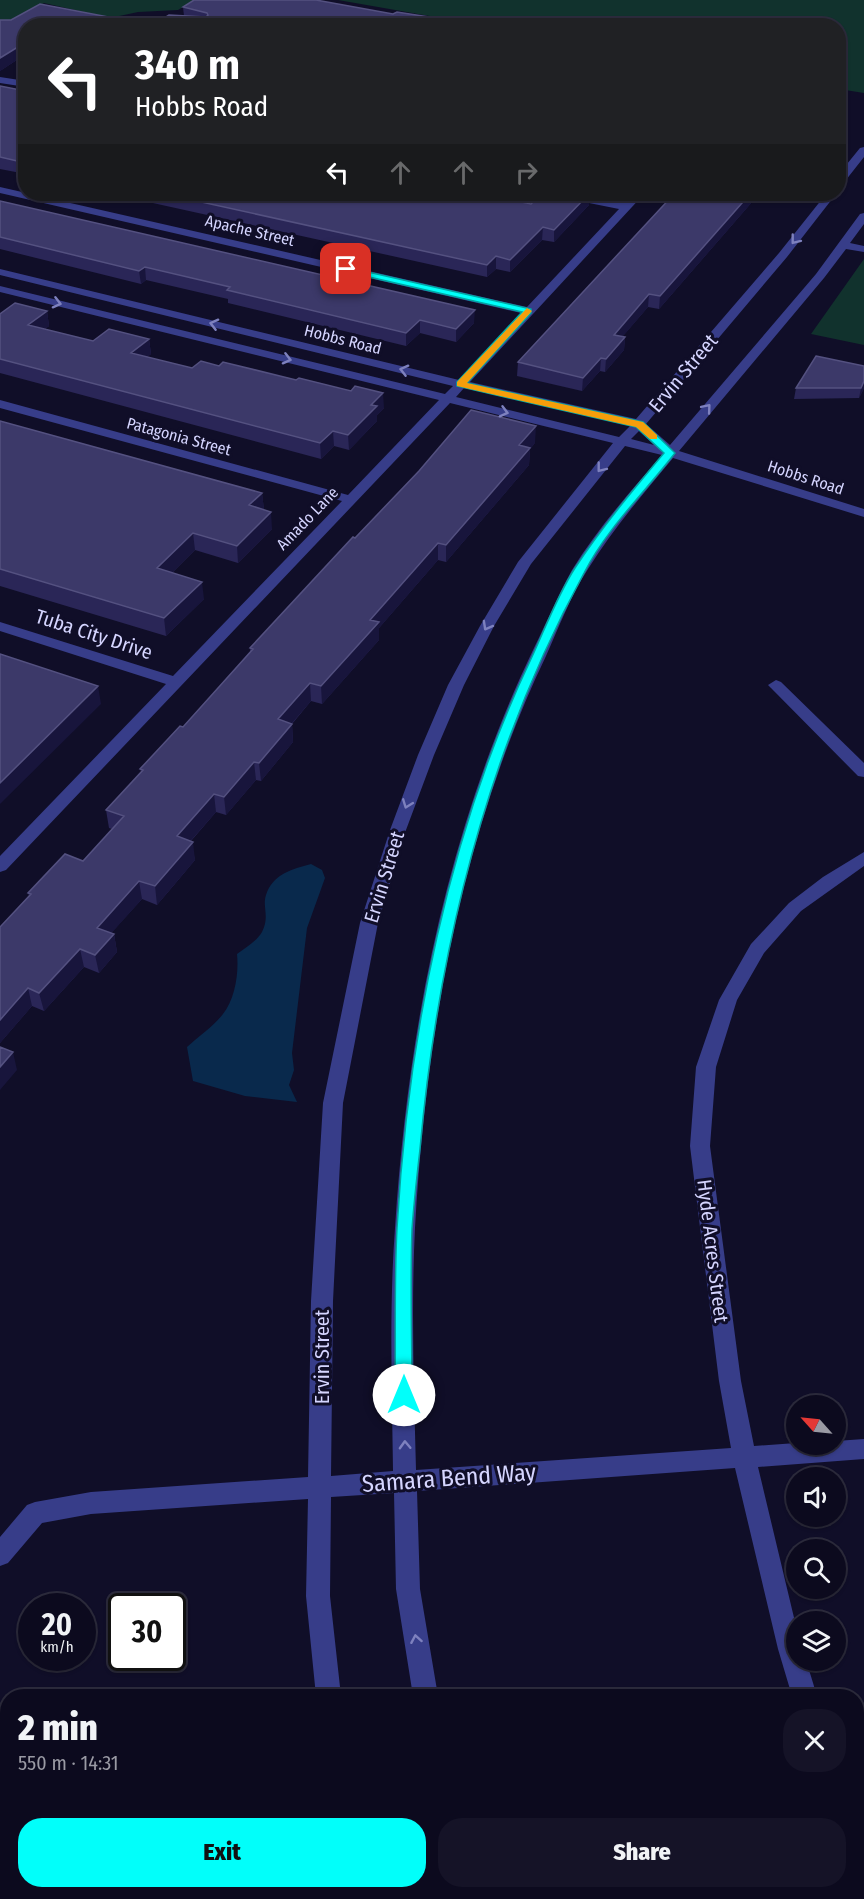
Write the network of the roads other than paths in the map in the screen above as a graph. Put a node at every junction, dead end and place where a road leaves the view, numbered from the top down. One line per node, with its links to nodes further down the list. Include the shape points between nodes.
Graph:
1 (0, 80): 2 (street)
2 (18, 83)
3 (864, 150): 4 (street)
4 (846, 173)
5 (0, 190): 6 (street, Apache Street)
6 (18, 194)
7 (48, 201): 19 (street, Apache Street)
8 (595, 201): 11 (street)
9 (632, 201): 11 (street, Amado Lane)
10 (825, 201): 23 (street, Ervin Street, one-way to 23)
11 (626, 207): 19 (street, Amado Lane)
12 (864, 216): 13 (street, Ervin Street)
13 (843, 245): 14 (street); 25 (street, Ervin Street, one-way to 13)
14 (864, 249)
15 (0, 272): 16 (street, Hobbs Road)
16 (30, 279): 17 (street); 20 (street, Hobbs Road, one-way to 16)
17 (5, 291): 18 (street); 21 (street, Hobbs Road, one-way to 21)
18 (0, 300)
19 (528, 311): 20 (street, Amado Lane)
20 (460, 384): 21 (street, Amado Lane); 23 (street, Hobbs Road)
21 (448, 398): 24 (street, Hobbs Road, one-way to 24); 26 (street, Amado Lane)
22 (0, 404): 26 (street, Patagonia Street)
23 (639, 424): 24 (street, Ervin Street); 25 (street, Hobbs Road)
24 (621, 442): 25 (street, Hobbs Road); 37 (street, Ervin Street, one-way to 37, via 525,562 456,685 398,830 369,923 333,1103 322,1301)
25 (670, 453): 27 (street, Hobbs Road); 36 (street, Ervin Street, one-way to 25, via 405,1229 418,1092 438,959 468,841 494,758 519,696 579,571 618,514)
26 (349, 499): 29 (street, Amado Lane)
27 (864, 513)
28 (0, 626): 29 (street, Tuba City Drive)
29 (176, 682): 33 (street, Amado Lane)
30 (776, 685): 31 (street)
31 (864, 772)
32 (864, 858): 35 (street, Hyde Acres Street, via 795,907 758,949 728,1000 706,1067 700,1146 728,1370)
33 (0, 866)
34 (864, 1449): 35 (street, Samara Bend Way)
35 (745, 1457): 36 (street, Samara Bend Way); 41 (street, Hyde Acres Street)
36 (406, 1481): 37 (street, Samara Bend Way); 40 (street, Ervin Street, one-way to 36, via 408,1589)
37 (320, 1487): 38 (street, Samara Bend Way, via 91,1503 35,1513); 39 (street, Ervin Street, via 318,1596)
38 (0, 1555)
39 (327, 1689)
40 (425, 1689)
41 (803, 1689)

